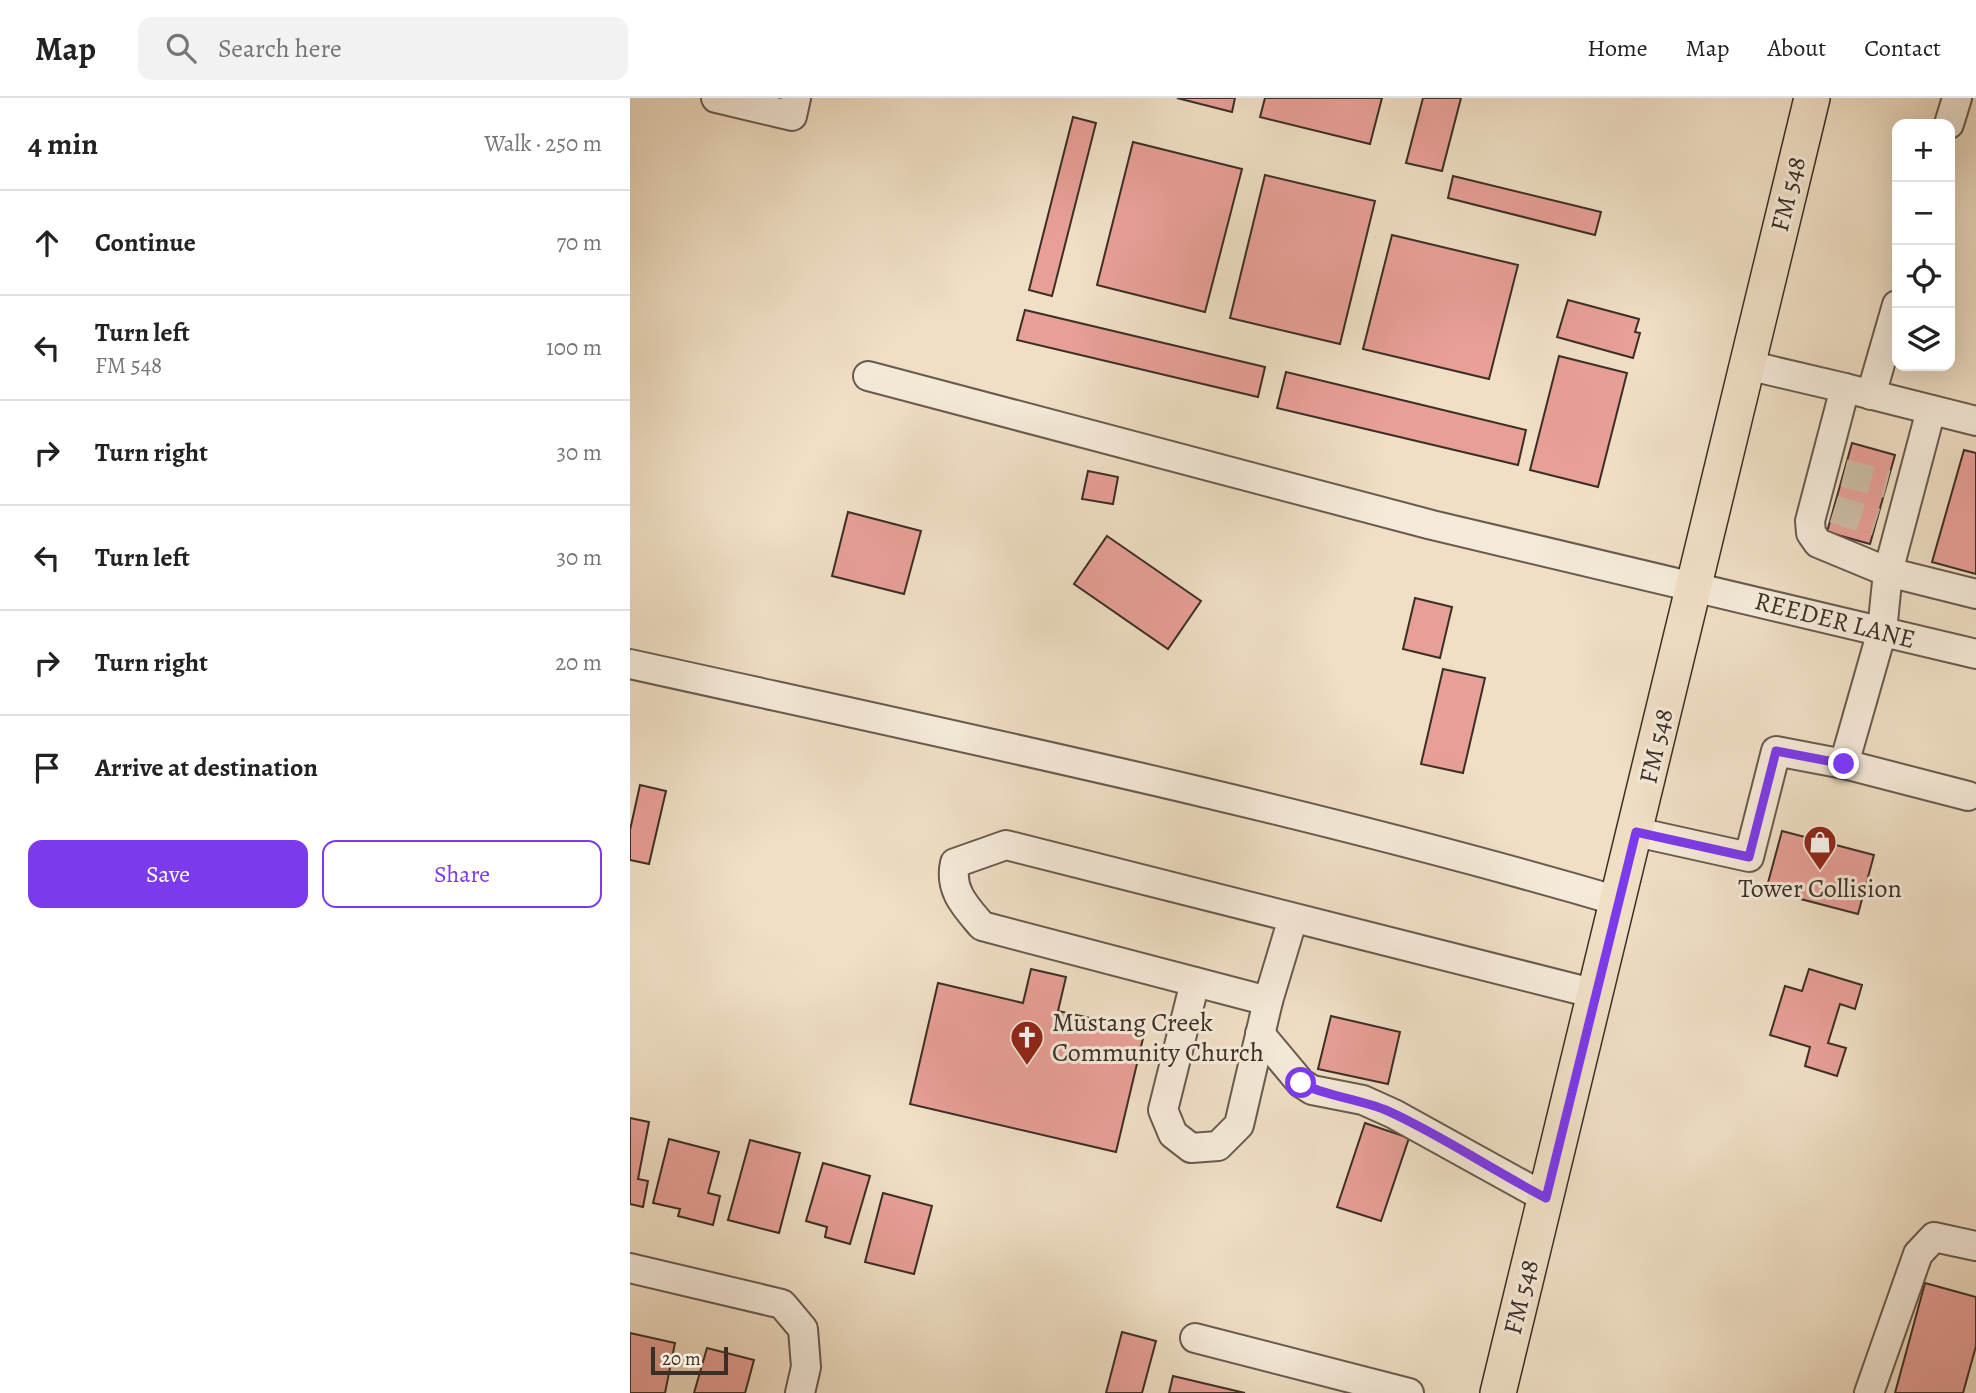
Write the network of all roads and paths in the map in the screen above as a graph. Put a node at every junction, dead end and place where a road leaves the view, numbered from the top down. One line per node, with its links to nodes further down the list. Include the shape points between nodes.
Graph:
1 (716, 98): 4 (street)
2 (1812, 98): 7 (main road, FM 548 / FM 548)
3 (1957, 98): 5 (street)
4 (794, 107)
5 (1951, 119)
6 (1896, 308): 9 (street)
7 (1747, 365): 9 (street); 13 (main road, FM 548 / FM 548)
8 (868, 376): 13 (street, REEDER LANE, via 1432,525)
9 (1858, 391): 10 (street); 12 (street, via 1824,506 1810,521 1811,533 1818,543)
10 (1931, 410): 11 (street); 12 (street, via 1888,526)
11 (1976, 421)
12 (1888, 572): 14 (street); 15 (street)
13 (1694, 586): 15 (street, REEDER LANE); 20 (main road, FM 548 / FM 548)
14 (1976, 594)
15 (1882, 631): 16 (street, REEDER LANE); 18 (street)
16 (1976, 654)
17 (630, 664): 21 (street, via 966,738 1483,862)
18 (1844, 764): 19 (street); 20 (street, via 1776,751 1749,857)
19 (1968, 796)
20 (1636, 832): 21 (main road, FM 548 / FM 548)
21 (1618, 901): 24 (main road, FM 548 / FM 548)
22 (1293, 918): 23 (street, via 1006,845 955,863 952,876 959,899 982,926); 24 (street); 25 (street)
23 (1195, 982): 25 (street); 26 (street, via 1163,1110 1173,1134 1191,1148 1218,1146 1239,1125)
24 (1596, 994): 27 (main road, FM 548 / FM 548)
25 (1268, 1002): 26 (street)
26 (1260, 1034): 27 (street, via 1312,1090 1363,1100 1394,1114)
27 (1546, 1198): 34 (main road, FM 548 / FM 548)
28 (1976, 1246): 35 (street, via 1934,1237 1918,1254)
29 (630, 1268): 32 (street, via 782,1304 803,1329 806,1367)
30 (1195, 1338): 31 (street)
31 (1342, 1385): 33 (street)
32 (800, 1393)
33 (1409, 1393)
34 (1497, 1393)
35 (1870, 1393)

